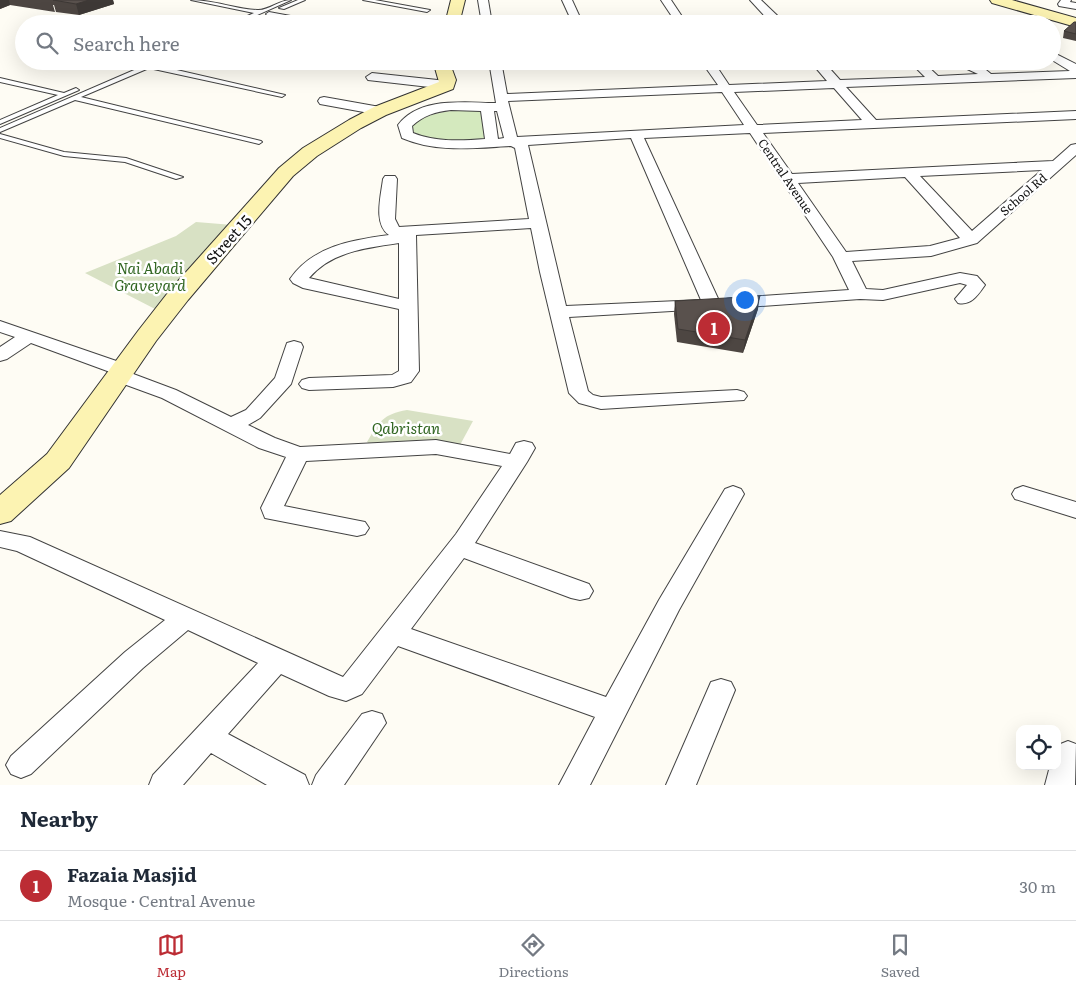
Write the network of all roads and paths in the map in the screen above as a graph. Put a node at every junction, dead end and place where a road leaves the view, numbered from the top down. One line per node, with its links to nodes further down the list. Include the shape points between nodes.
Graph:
1 (194, 0): 14 (lane)
2 (288, 0): 14 (lane)
3 (302, 0): 15 (lane)
4 (366, 0): 13 (lane)
5 (458, 0): 18 (street)
6 (482, 0): 19 (street)
7 (567, 0): 20 (street)
8 (666, 0): 21 (street)
9 (755, 0): 22 (street)
10 (997, 0): 23 (street)
11 (1066, 0): 12 (street, via 1063,4)
12 (1076, 6)
13 (427, 10)
14 (260, 12): 16 (lane)
15 (269, 14): 17 (lane)
16 (253, 15)
17 (274, 15)
18 (454, 15)
19 (485, 15)
20 (574, 15)
21 (676, 15)
22 (769, 15)
23 (1049, 15)
24 (1061, 19): 25 (street)
25 (1076, 23)
26 (1061, 60): 27 (street)
27 (1076, 68)
28 (128, 70): 45 (lane)
29 (131, 70): 47 (lane)
30 (170, 70): 46 (lane)
31 (444, 70): 43 (street)
32 (497, 70): 49 (street)
33 (713, 70): 44 (street, Central Avenue)
34 (824, 70): 42 (street)
35 (924, 70): 41 (street)
36 (978, 70): 39 (street)
37 (1076, 74): 39 (street)
38 (372, 77): 43 (street)
39 (989, 78): 41 (street)
40 (0, 80): 45 (lane)
41 (935, 80): 42 (street)
42 (836, 83): 44 (street); 54 (street)
43 (447, 86): 51 (street, Street 15)
44 (726, 88): 49 (street); 56 (street, Central Avenue)
45 (64, 95): 53 (lane)
46 (282, 95)
47 (75, 98): 55 (lane); 59 (lane)
48 (324, 101): 51 (street)
49 (502, 102): 50 (street); 60 (street)
50 (486, 107): 61 (street); 61 (street, via 422,112 405,125 407,135 422,142 451,145)
51 (380, 112): 81 (street, Street 15, via 310,152 286,172 179,295)
52 (1076, 115): 54 (street)
53 (0, 122)
54 (872, 124): 56 (street)
55 (0, 130)
56 (755, 130): 57 (street); 67 (street, Central Avenue)
57 (636, 134): 60 (street); 74 (street)
58 (0, 136): 65 (lane, via 64,154 126,160)
59 (259, 142)
60 (511, 142): 61 (street); 68 (street, via 522,147)
61 (492, 143)
62 (1076, 148): 63 (street, School Rd)
63 (1057, 165): 64 (street); 70 (street, School Rd)
64 (908, 172): 67 (street); 70 (street)
65 (179, 177)
66 (390, 179): 69 (street, via 387,219 393,231)
67 (788, 179): 71 (street, Central Avenue)
68 (538, 223): 69 (street, via 418,230); 76 (street)
69 (408, 235): 75 (street); 75 (street, via 332,251 315,260 299,279)
70 (971, 240): 71 (street, via 931,252)
71 (841, 258): 72 (street, Central Avenue)
72 (860, 294): 73 (street, via 883,295 960,278 971,280 976,285); 74 (street)
73 (964, 300)
74 (712, 304): 76 (street)
75 (408, 306): 82 (street, via 409,371 404,378)
76 (558, 312): 83 (street, via 579,393 586,399 601,403)
77 (0, 326): 78 (street)
78 (30, 336): 80 (street); 81 (street)
79 (294, 348): 84 (street, via 284,380 253,414)
80 (0, 355)
81 (119, 372): 84 (street); 89 (street, Street 15, via 58,461)
82 (309, 384)
83 (737, 396)
84 (232, 425): 85 (street)
85 (298, 454): 90 (street, via 272,508 273,512); 92 (street, via 436,447 520,455)
86 (733, 494): 98 (street, via 668,607)
87 (1023, 494): 88 (street)
88 (1076, 510)
89 (0, 513)
90 (357, 528)
91 (0, 539): 94 (street, via 22,543)
92 (459, 547): 93 (street); 95 (street)
93 (580, 591)
94 (185, 618): 96 (street); 102 (street, via 134,660)
95 (393, 633): 96 (street, via 346,690); 98 (street)
96 (278, 660): 100 (street)
97 (721, 690): 107 (street)
98 (614, 711): 106 (street)
99 (372, 723): 105 (street)
100 (208, 737): 103 (street); 104 (street)
101 (1068, 754): 108 (street)
102 (21, 766)
103 (164, 785)
104 (294, 785)
105 (327, 785)
106 (574, 785)
107 (681, 785)
108 (1060, 785)

